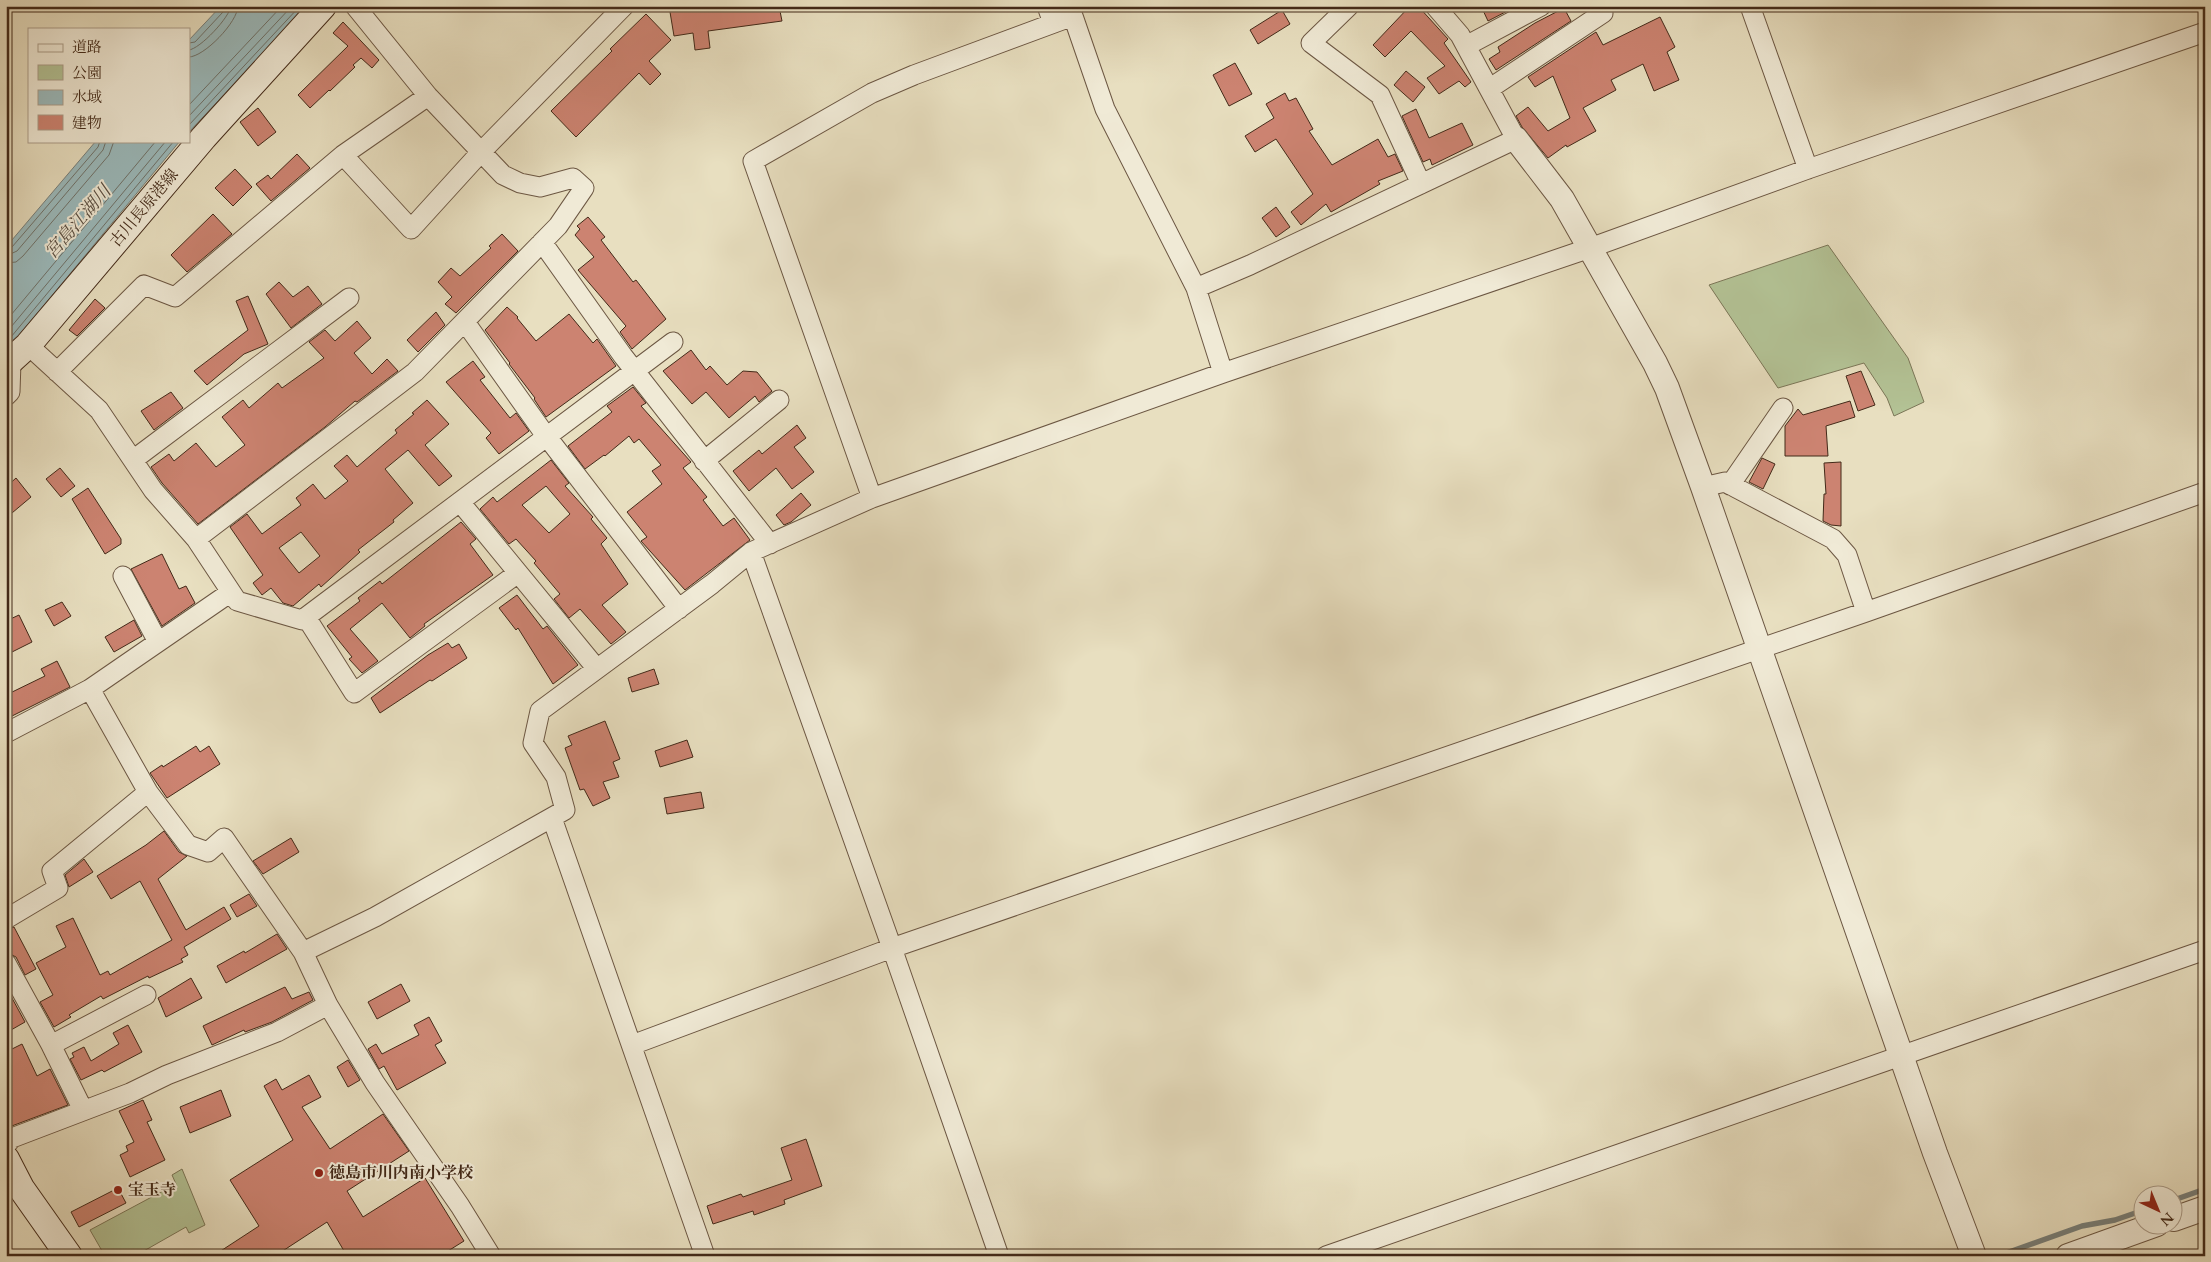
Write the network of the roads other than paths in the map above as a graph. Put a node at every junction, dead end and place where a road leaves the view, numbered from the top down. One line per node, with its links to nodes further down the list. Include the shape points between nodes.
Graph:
1 (323, 6): 25 (main road, 古川長原港線, via 204,137)
2 (355, 6): 13 (street)
3 (624, 6): 15 (street)
4 (1349, 6): 18 (street, via 1311,42 1380,95)
5 (1435, 6): 11 (street)
6 (1541, 6): 11 (street)
7 (1602, 6): 12 (street, via 1603,13)
8 (1750, 6): 17 (street)
9 (1050, 15): 21 (street, via 1073,16 1105,109); 38 (street, via 872,93 753,161)
10 (2205, 32): 17 (street)
11 (1466, 46): 12 (street)
12 (1488, 89): 14 (street)
13 (428, 96): 15 (street); 16 (street)
14 (1516, 139): 18 (street); 20 (street, via 1562,199)
15 (481, 152): 16 (street, via 411,229); 19 (street, via 503,175 520,183 540,187 574,178 584,188 558,226)
16 (343, 155): 27 (street, via 175,297 144,285)
17 (1808, 169): 20 (street)
18 (1421, 184): 21 (street)
19 (542, 242): 23 (street); 26 (street)
20 (1590, 248): 28 (street); 36 (street, via 1667,388)
21 (1196, 288): 28 (street)
22 (349, 298): 33 (street)
23 (465, 322): 32 (street); 40 (street, via 416,372)
24 (674, 342): 26 (street)
25 (15, 357): 27 (street); 29 (street, via 10,392)
26 (634, 370): 32 (street); 34 (street)
27 (57, 372): 33 (street, via 99,410)
28 (1223, 373): 38 (street)
29 (6, 396)
30 (779, 400): 34 (street)
31 (1782, 408): 35 (street)
32 (547, 437): 39 (street); 46 (street)
33 (133, 460): 40 (street)
34 (704, 461): 41 (street)
35 (1730, 485): 36 (street, via 1725,482); 47 (street, via 1832,539 1847,555)
36 (1703, 487): 50 (street)
37 (2205, 492): 47 (street)
38 (872, 498): 41 (street)
39 (460, 502): 43 (street); 48 (street)
40 (196, 539): 45 (street)
41 (770, 544): 42 (street)
42 (751, 552): 46 (street); 57 (street)
43 (518, 573): 48 (street, via 354,693); 51 (street)
44 (123, 576): 49 (street)
45 (231, 592): 48 (street, via 237,601 302,620); 49 (street)
46 (679, 609): 51 (street)
47 (1866, 612): 50 (street)
48 (306, 617)
49 (158, 642): 52 (street)
50 (1759, 649): 57 (street); 65 (street)
51 (597, 669): 55 (street, via 540,711 533,743 556,777 565,810)
52 (90, 689): 53 (street); 54 (street)
53 (6, 733)
54 (148, 792): 56 (street, via 52,871 58,888); 59 (street, via 188,844 208,852 224,838)
55 (552, 818): 59 (street, via 376,916); 64 (street)
56 (6, 918)
57 (892, 948): 64 (street); 76 (street)
58 (2205, 950): 65 (street)
59 (303, 952): 62 (street)
60 (6, 964): 63 (street)
61 (146, 995): 63 (street)
62 (328, 1005): 66 (street, via 277,1032); 74 (street, via 375,1083)
63 (51, 1045): 66 (street)
64 (632, 1045): 75 (street)
65 (1902, 1054): 72 (street); 77 (street)
66 (83, 1110): 67 (street, via 12,1138)
67 (6, 1145)
68 (6, 1159): 73 (main road, via 21,1188)
69 (2205, 1208): 70 (street)
70 (2184, 1215)
71 (2134, 1233): 78 (street)
72 (1973, 1254)
73 (69, 1256)
74 (491, 1256)
75 (705, 1256)
76 (999, 1256)
77 (1326, 1256)
78 (2068, 1256)

